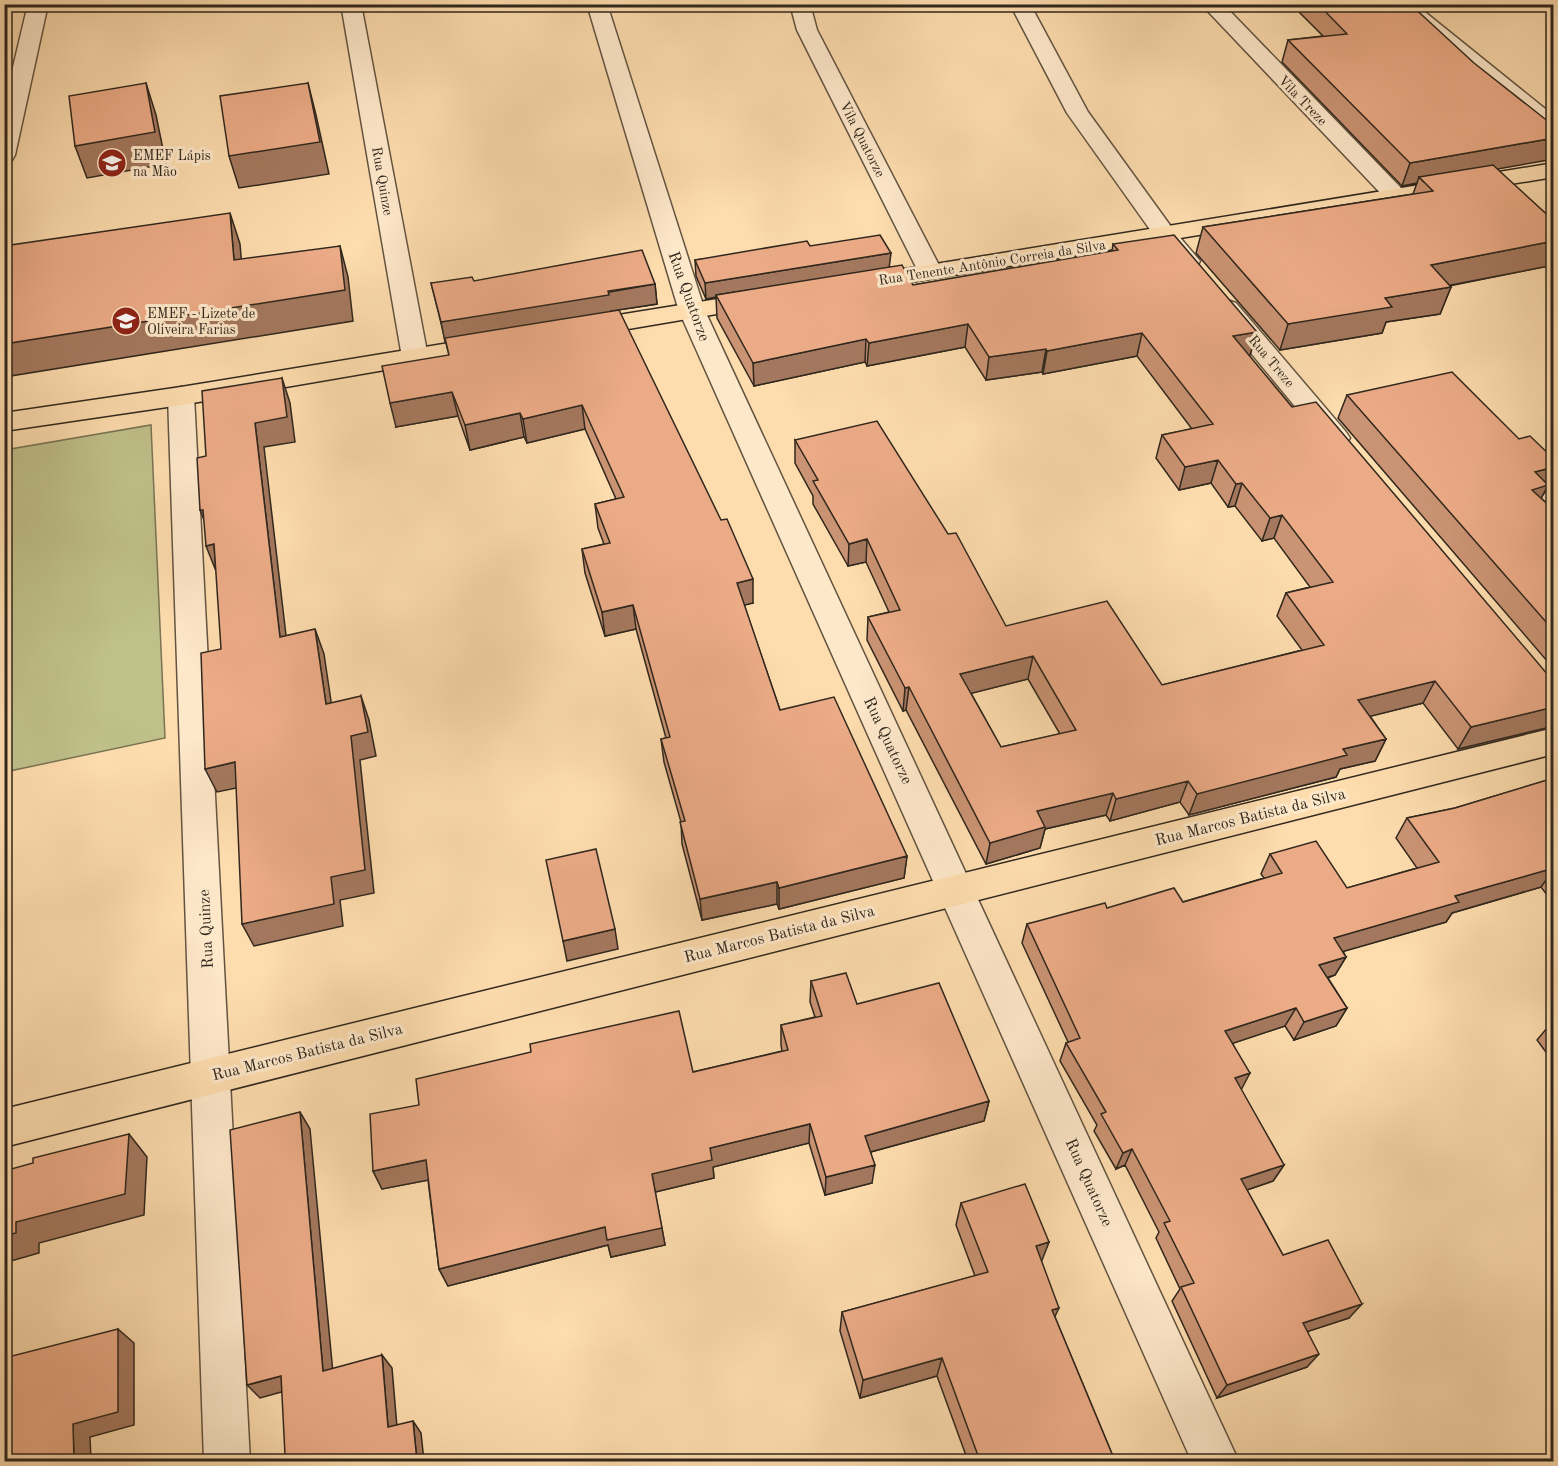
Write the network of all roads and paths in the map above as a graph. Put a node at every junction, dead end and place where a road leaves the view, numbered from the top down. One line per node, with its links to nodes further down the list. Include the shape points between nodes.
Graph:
1 (38, 4): 8 (street)
2 (351, 4): 21 (street, Rua Quinze)
3 (597, 4): 18 (street, Rua Quatorze)
4 (800, 4): 15 (street, Vila Quatorze, via 807,30)
5 (1020, 4): 14 (street, Rua Treze, via 1077,112)
6 (1211, 4): 13 (street, Vila Treze)
7 (1402, 4): 10 (street)
8 (26, 60): 9 (street); 11 (street)
9 (4, 64)
10 (1554, 127)
11 (4, 155)
12 (1554, 170): 13 (main road, Rua Tenente Antônio Correia da Silva)
13 (1395, 195): 14 (main road, Rua Tenente Antônio Correia da Silva)
14 (1164, 233): 15 (main road, Rua Tenente Antônio Correia da Silva); 24 (street, Rua Treze)
15 (930, 272): 16 (main road, Rua Tenente Antônio Correia da Silva)
16 (840, 287)
17 (783, 296): 18 (main road)
18 (692, 311): 19 (main road); 26 (street, Rua Quatorze)
19 (554, 334)
20 (519, 340): 21 (main road)
21 (415, 357): 22 (main road)
22 (181, 396): 23 (main road); 27 (street, Rua Quinze)
23 (4, 422)
24 (1355, 460)
25 (1554, 741): 26 (main road, Rua Marcos Batista da Silva)
26 (957, 889): 27 (main road, Rua Marcos Batista da Silva); 30 (street, Rua Quatorze)
27 (211, 1075): 28 (main road, Rua Marcos Batista da Silva); 29 (street, Rua Quinze)
28 (4, 1128)
29 (227, 1461)
30 (1216, 1461)

